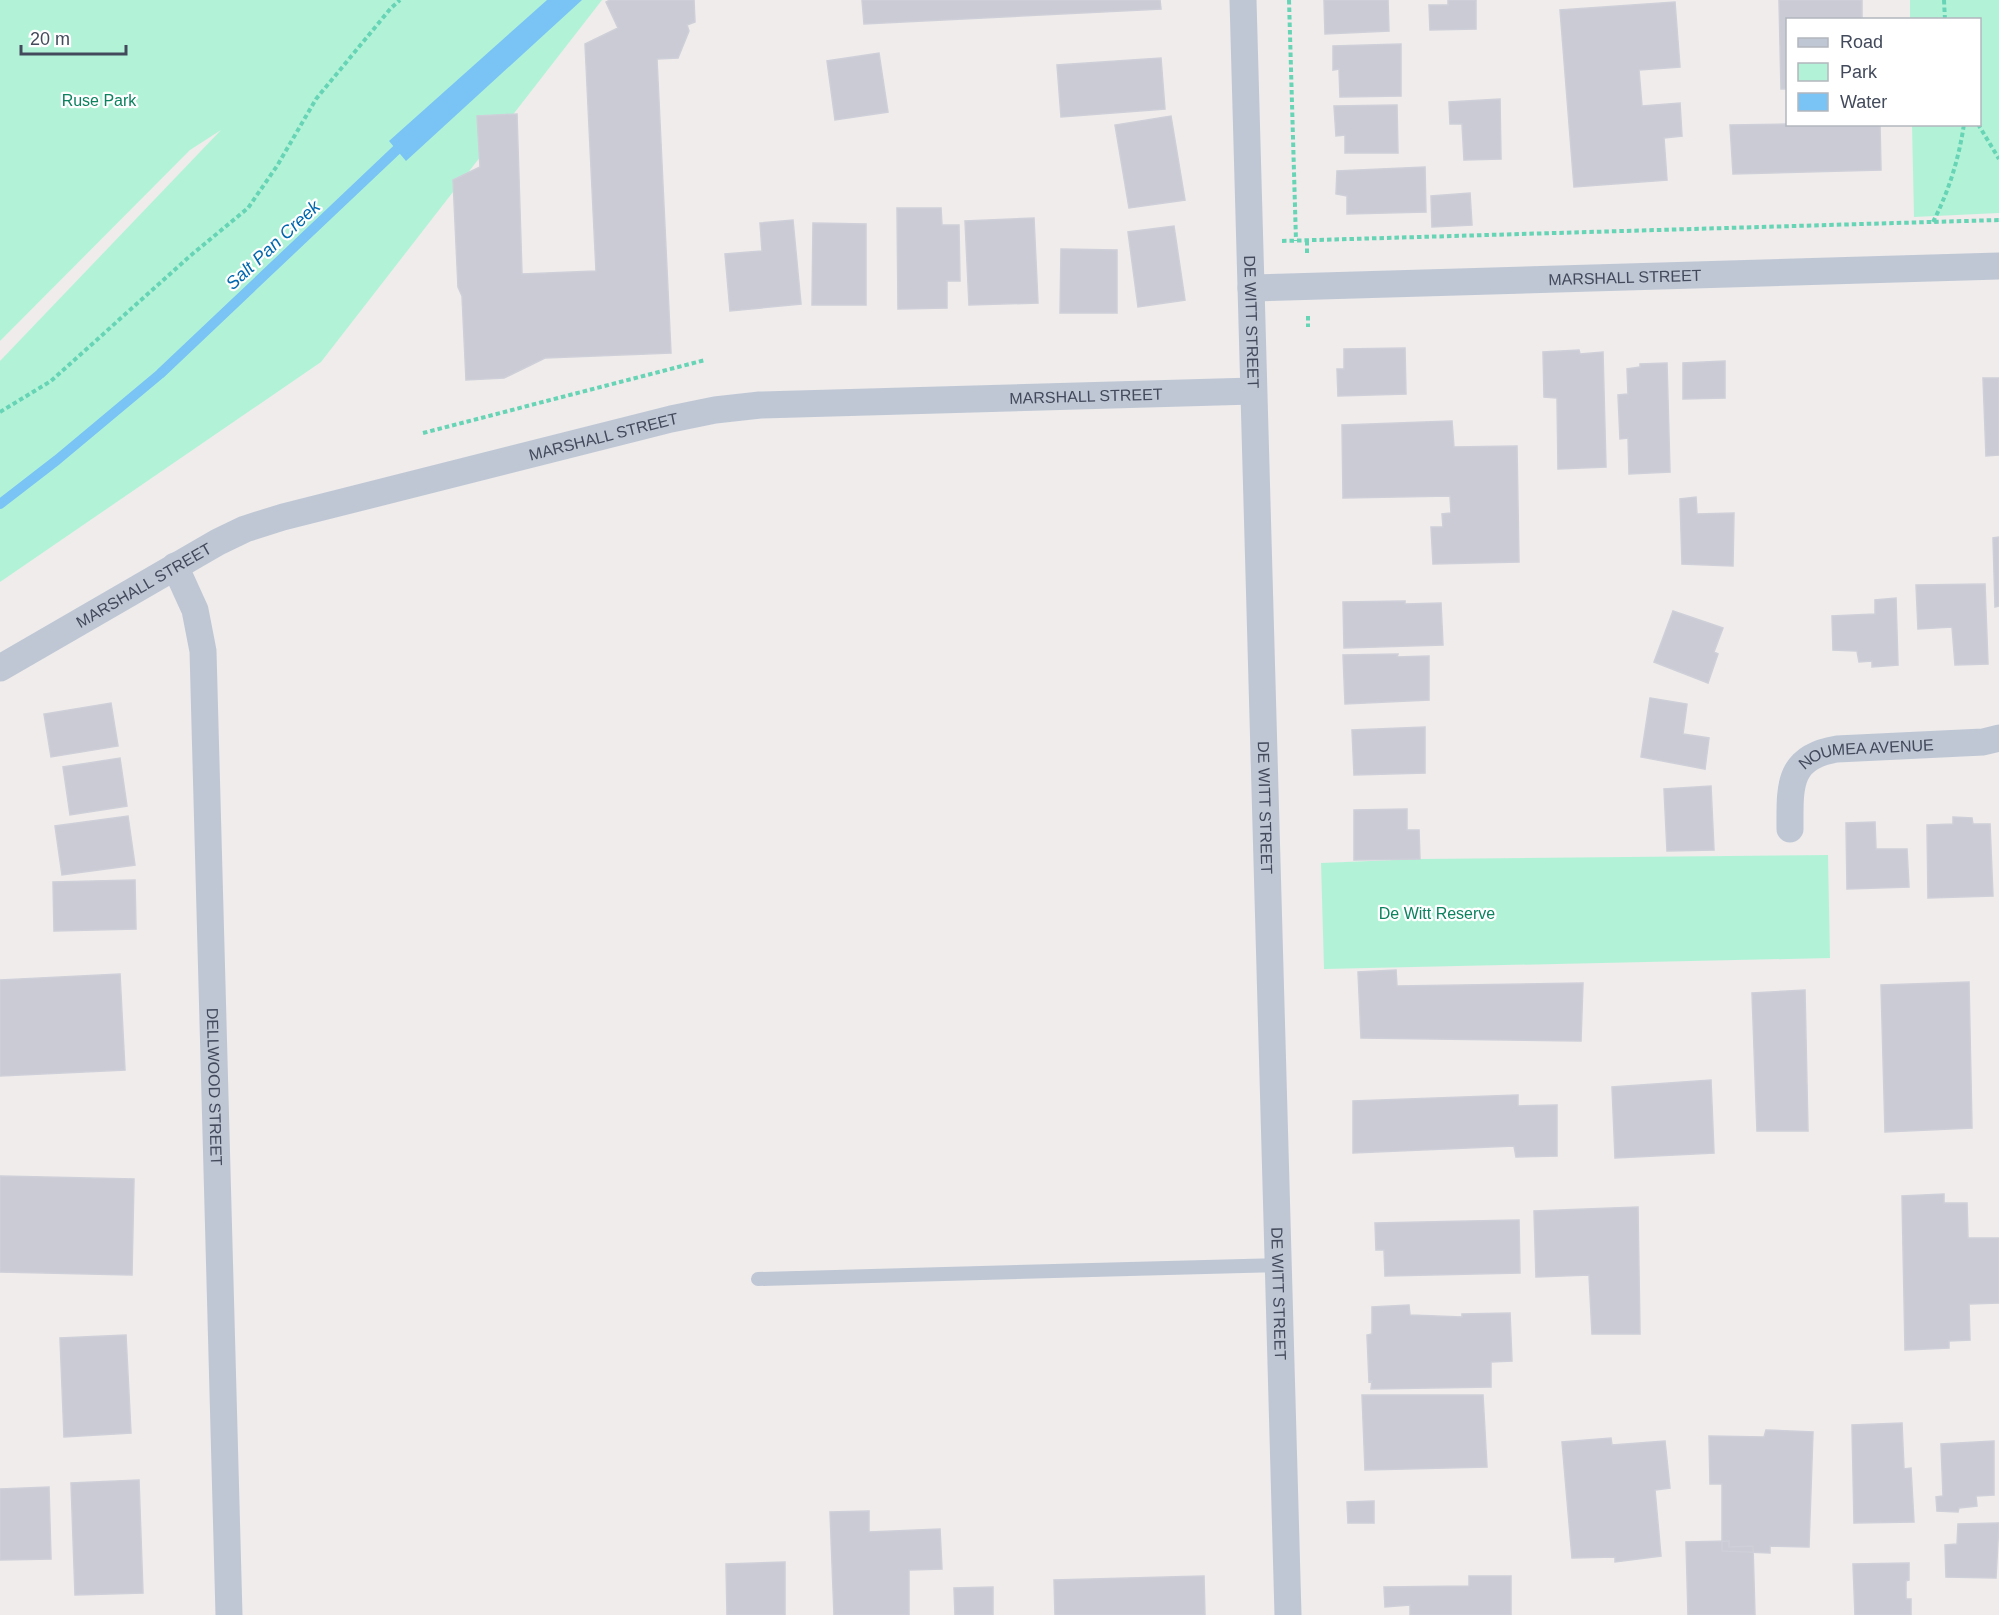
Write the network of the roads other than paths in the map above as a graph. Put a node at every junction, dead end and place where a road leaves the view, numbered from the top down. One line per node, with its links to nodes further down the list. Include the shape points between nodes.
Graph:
1 (1243, 0): 3 (street, DE WITT STREET)
2 (1999, 266): 3 (street, MARSHALL STREET)
3 (1251, 288): 4 (street, DE WITT STREET)
4 (1253, 391): 5 (street, MARSHALL STREET, via 760,405 715,410 283,517 245,529); 9 (street, DE WITT STREET)
5 (175, 566): 6 (street, MARSHALL STREET); 11 (street, DELLWOOD STREET, via 195,610 203,651)
6 (0, 668)
7 (1999, 738): 8 (street, NOUMEA AVENUE, via 1974,743 1823,751 1800,765 1793,777)
8 (1790, 829)
9 (1277, 1265): 10 (lane); 12 (street, DE WITT STREET)
10 (758, 1278)
11 (229, 1615)
12 (1288, 1615)

